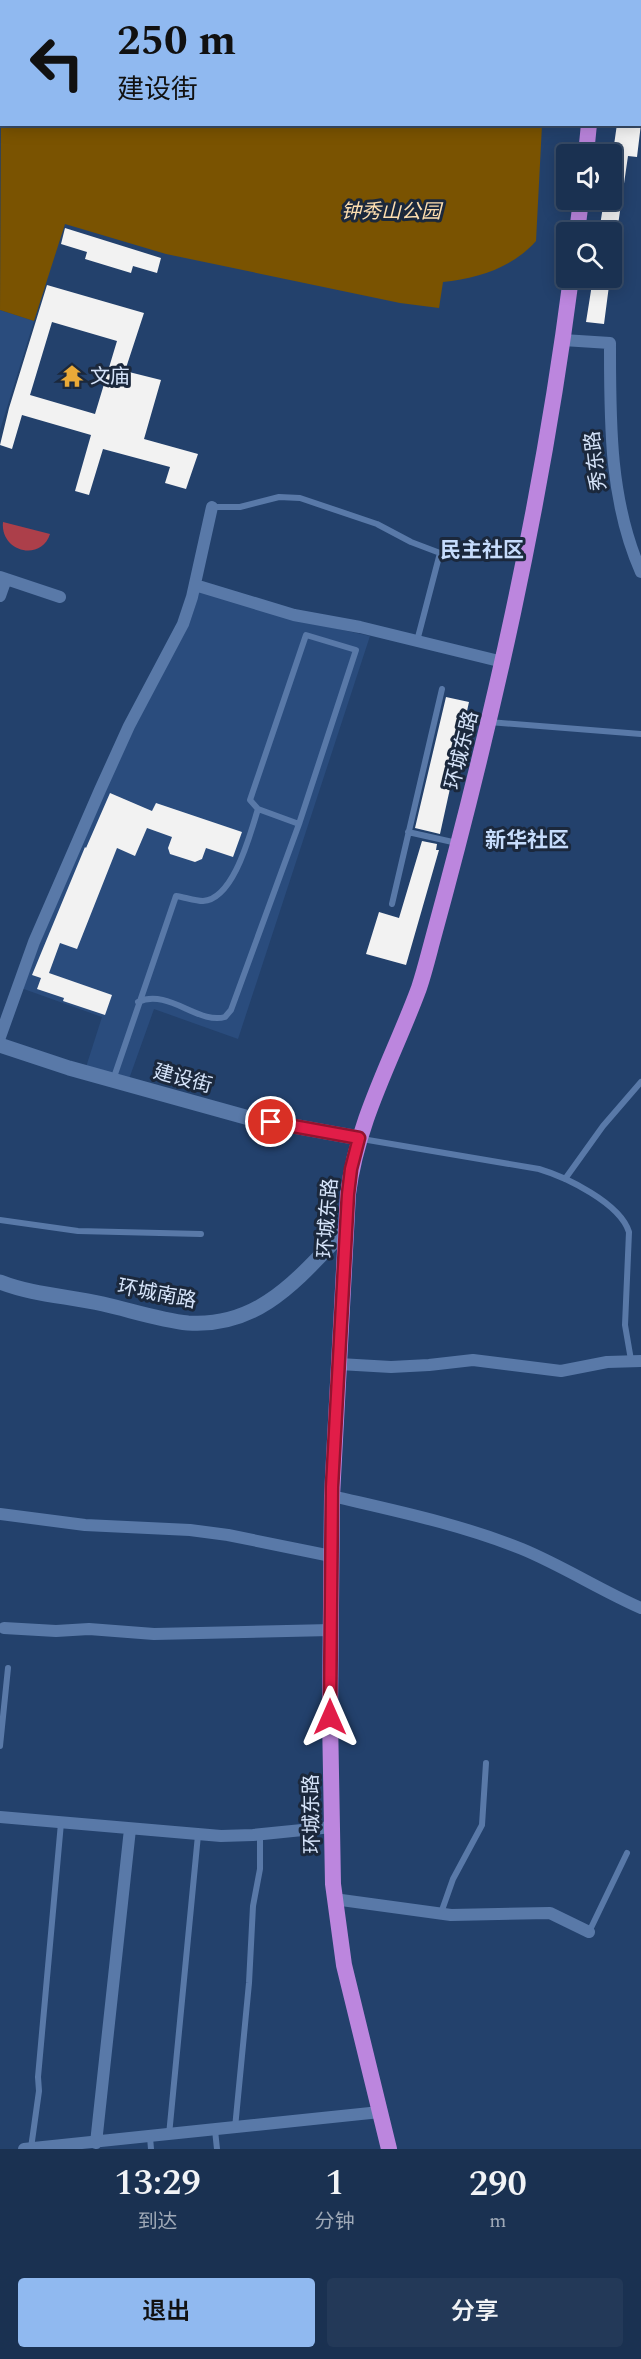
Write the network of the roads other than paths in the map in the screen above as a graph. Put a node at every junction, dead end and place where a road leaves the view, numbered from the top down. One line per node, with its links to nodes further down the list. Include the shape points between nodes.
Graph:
1 (590, 126): 2 (highway)
2 (587, 144)
3 (570, 288): 4 (highway, 环城东路)
4 (563, 340): 6 (street, 秀东路, via 610,343 610,433 621,509); 12 (highway, 环城东路, via 546,449)
5 (212, 507): 8 (street); 11 (lane, via 240,507 279,497 300,498 377,524 440,553)
6 (641, 572)
7 (3, 578): 9 (street); 10 (street)
8 (195, 585): 11 (street, via 294,615); 22 (street, via 183,624 129,726 66,866)
9 (0, 596)
10 (60, 597)
11 (417, 641): 12 (street)
12 (503, 662): 14 (highway, 环城东路)
13 (442, 689): 18 (lane)
14 (489, 722): 15 (lane); 19 (highway, 环城东路)
15 (641, 734)
16 (258, 809): 17 (lane); 17 (lane, via 250,800 306,635 356,650); 21 (lane, via 241,859 226,887 216,897 203,901 176,896)
17 (299, 824): 21 (lane, via 229,1014 215,1018 159,999)
18 (408, 832): 19 (lane); 20 (lane)
19 (459, 843): 26 (highway, 环城东路, via 420,986)
20 (392, 904)
21 (138, 1002): 24 (lane)
22 (0, 1037)
23 (0, 1044): 24 (street, 建设街)
24 (113, 1080): 26 (street, 建设街, via 249,1118)
25 (641, 1082): 27 (lane)
26 (359, 1138): 27 (lane, via 539,1169); 29 (highway, 环城东路, via 351,1169)
27 (565, 1179): 32 (lane, via 596,1195 627,1224 625,1325)
28 (0, 1220): 30 (lane, via 78,1231)
29 (346, 1229): 31 (street, 环城南路, via 275,1298 247,1314 220,1322 185,1323 23,1291); 33 (highway, 环城东路)
30 (201, 1234)
31 (0, 1282)
32 (636, 1360): 33 (street, via 561,1371 472,1360 391,1367)
33 (339, 1364): 34 (highway, 环城东路)
34 (332, 1496): 36 (highway, 环城东路); 37 (street, via 487,1536 549,1561)
35 (0, 1514): 36 (street, via 86,1525 190,1530)
36 (331, 1556): 39 (highway, 环城东路)
37 (641, 1608)
38 (4, 1628): 39 (street, via 154,1634)
39 (331, 1630): 45 (highway, 环城东路)
40 (8, 1668): 41 (lane)
41 (0, 1746)
42 (486, 1763): 51 (lane, via 482,1825 453,1880)
43 (0, 1816): 44 (street)
44 (61, 1822): 46 (street); 59 (lane)
45 (332, 1827): 47 (street); 50 (highway, 环城东路)
46 (130, 1829): 48 (street); 58 (street)
47 (260, 1834): 48 (street); 54 (lane)
48 (198, 1835): 56 (lane)
49 (627, 1853): 52 (lane)
50 (334, 1899): 51 (street); 53 (highway, 环城东路, via 344,1965)
51 (441, 1914): 52 (street, via 549,1913)
52 (589, 1932)
53 (380, 2112): 54 (street); 62 (highway, 环城东路)
54 (235, 2128): 55 (street)
55 (215, 2130): 56 (street); 61 (lane)
56 (169, 2135): 57 (street)
57 (150, 2143): 58 (street)
58 (89, 2145): 59 (street)
59 (31, 2148): 60 (street)
60 (24, 2149)
61 (217, 2149)
62 (389, 2149)

